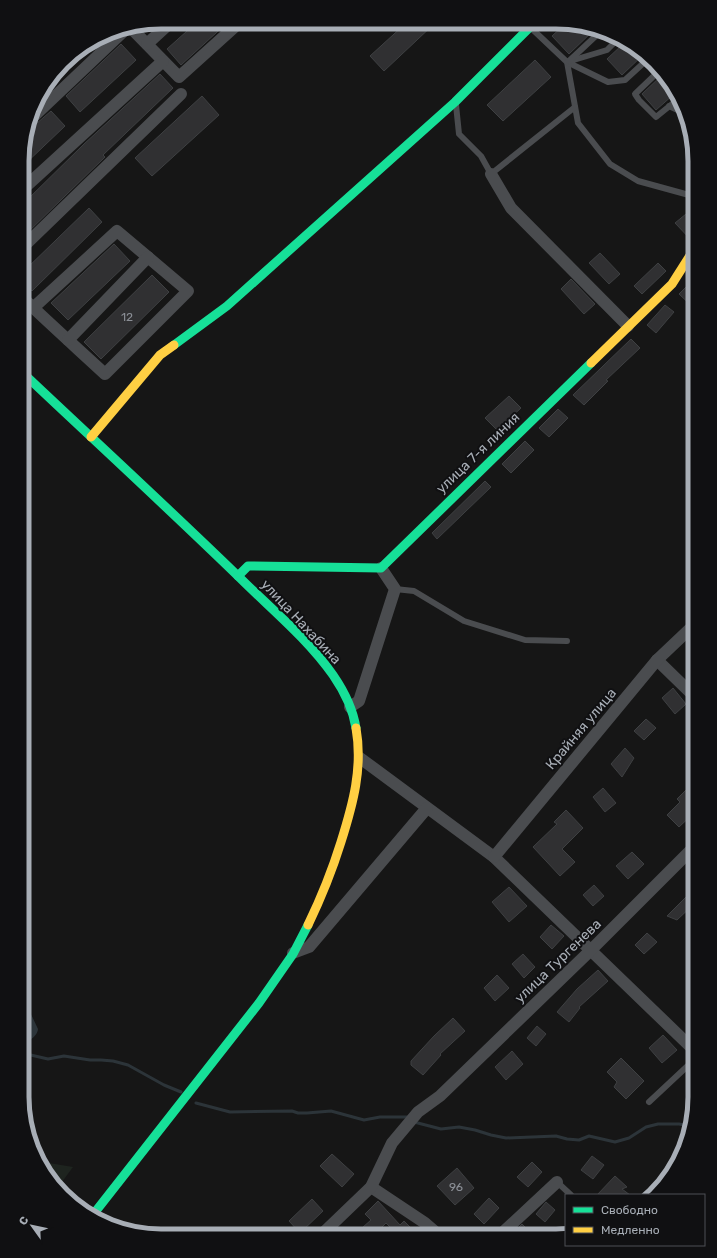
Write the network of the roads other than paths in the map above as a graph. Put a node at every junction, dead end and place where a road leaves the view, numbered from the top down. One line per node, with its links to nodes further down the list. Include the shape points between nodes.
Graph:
1 (163, 29): 9 (street)
2 (232, 29): 10 (street, via 179,77)
3 (529, 29): 15 (street)
4 (535, 29): 11 (lane)
5 (135, 32): 9 (street)
6 (596, 35): 11 (lane)
7 (119, 36): 20 (street)
8 (614, 43): 11 (lane, via 607,50)
9 (147, 44): 10 (street)
10 (163, 61): 22 (street)
11 (567, 62): 12 (lane, via 608,82 625,80); 18 (lane)
12 (644, 63)
13 (655, 74): 17 (lane, via 635,94 656,116)
14 (181, 94): 24 (street)
15 (456, 102): 21 (lane, via 459,134 481,156); 32 (street, via 226,306 160,355)
16 (674, 102): 17 (lane)
17 (669, 106): 19 (lane)
18 (575, 107): 21 (lane); 23 (lane, via 578,123 610,164 638,181)
19 (677, 110)
20 (39, 111)
21 (491, 174): 29 (street, via 511,208)
22 (29, 184)
23 (688, 194)
24 (29, 241)
25 (148, 257): 28 (street, via 117,231); 30 (street); 30 (street, via 188,291 105,374)
26 (688, 259): 29 (street, улица 7-я линия, via 672,284)
27 (29, 304): 28 (street)
28 (33, 308): 30 (street)
29 (628, 326): 33 (street, улица 7-я линия)
30 (68, 340)
31 (29, 379): 32 (street, улица Нахабина)
32 (91, 437): 34 (street, улица Нахабина)
33 (381, 568): 34 (street, via 248,566); 35 (street)
34 (238, 576): 40 (street, улица Нахабина, via 309,646 332,674)
35 (395, 589): 37 (lane, via 414,591 464,621 525,640); 40 (street, via 359,701)
36 (688, 631): 38 (street, Крайняя улица)
37 (567, 641)
38 (657, 660): 39 (street); 44 (street, Крайняя улица)
39 (688, 689)
40 (350, 707): 41 (street, улица Нахабина, via 357,731)
41 (360, 758): 42 (street); 46 (street, улица Нахабина, via 357,789 336,858 316,909)
42 (427, 808): 44 (street); 46 (street, via 309,946)
43 (688, 853): 45 (street, улица Тургенева)
44 (494, 857): 45 (street)
45 (591, 950): 47 (street); 51 (street, улица Тургенева, via 440,1096 418,1112 392,1142)
46 (293, 953): 53 (street, улица Нахабина, via 243,1025)
47 (688, 1044)
48 (688, 1066): 49 (lane)
49 (649, 1102)
50 (557, 1182): 52 (lane); 56 (street)
51 (371, 1187): 54 (street); 55 (street)
52 (570, 1194)
53 (96, 1211)
54 (326, 1229)
55 (432, 1229)
56 (507, 1229)

